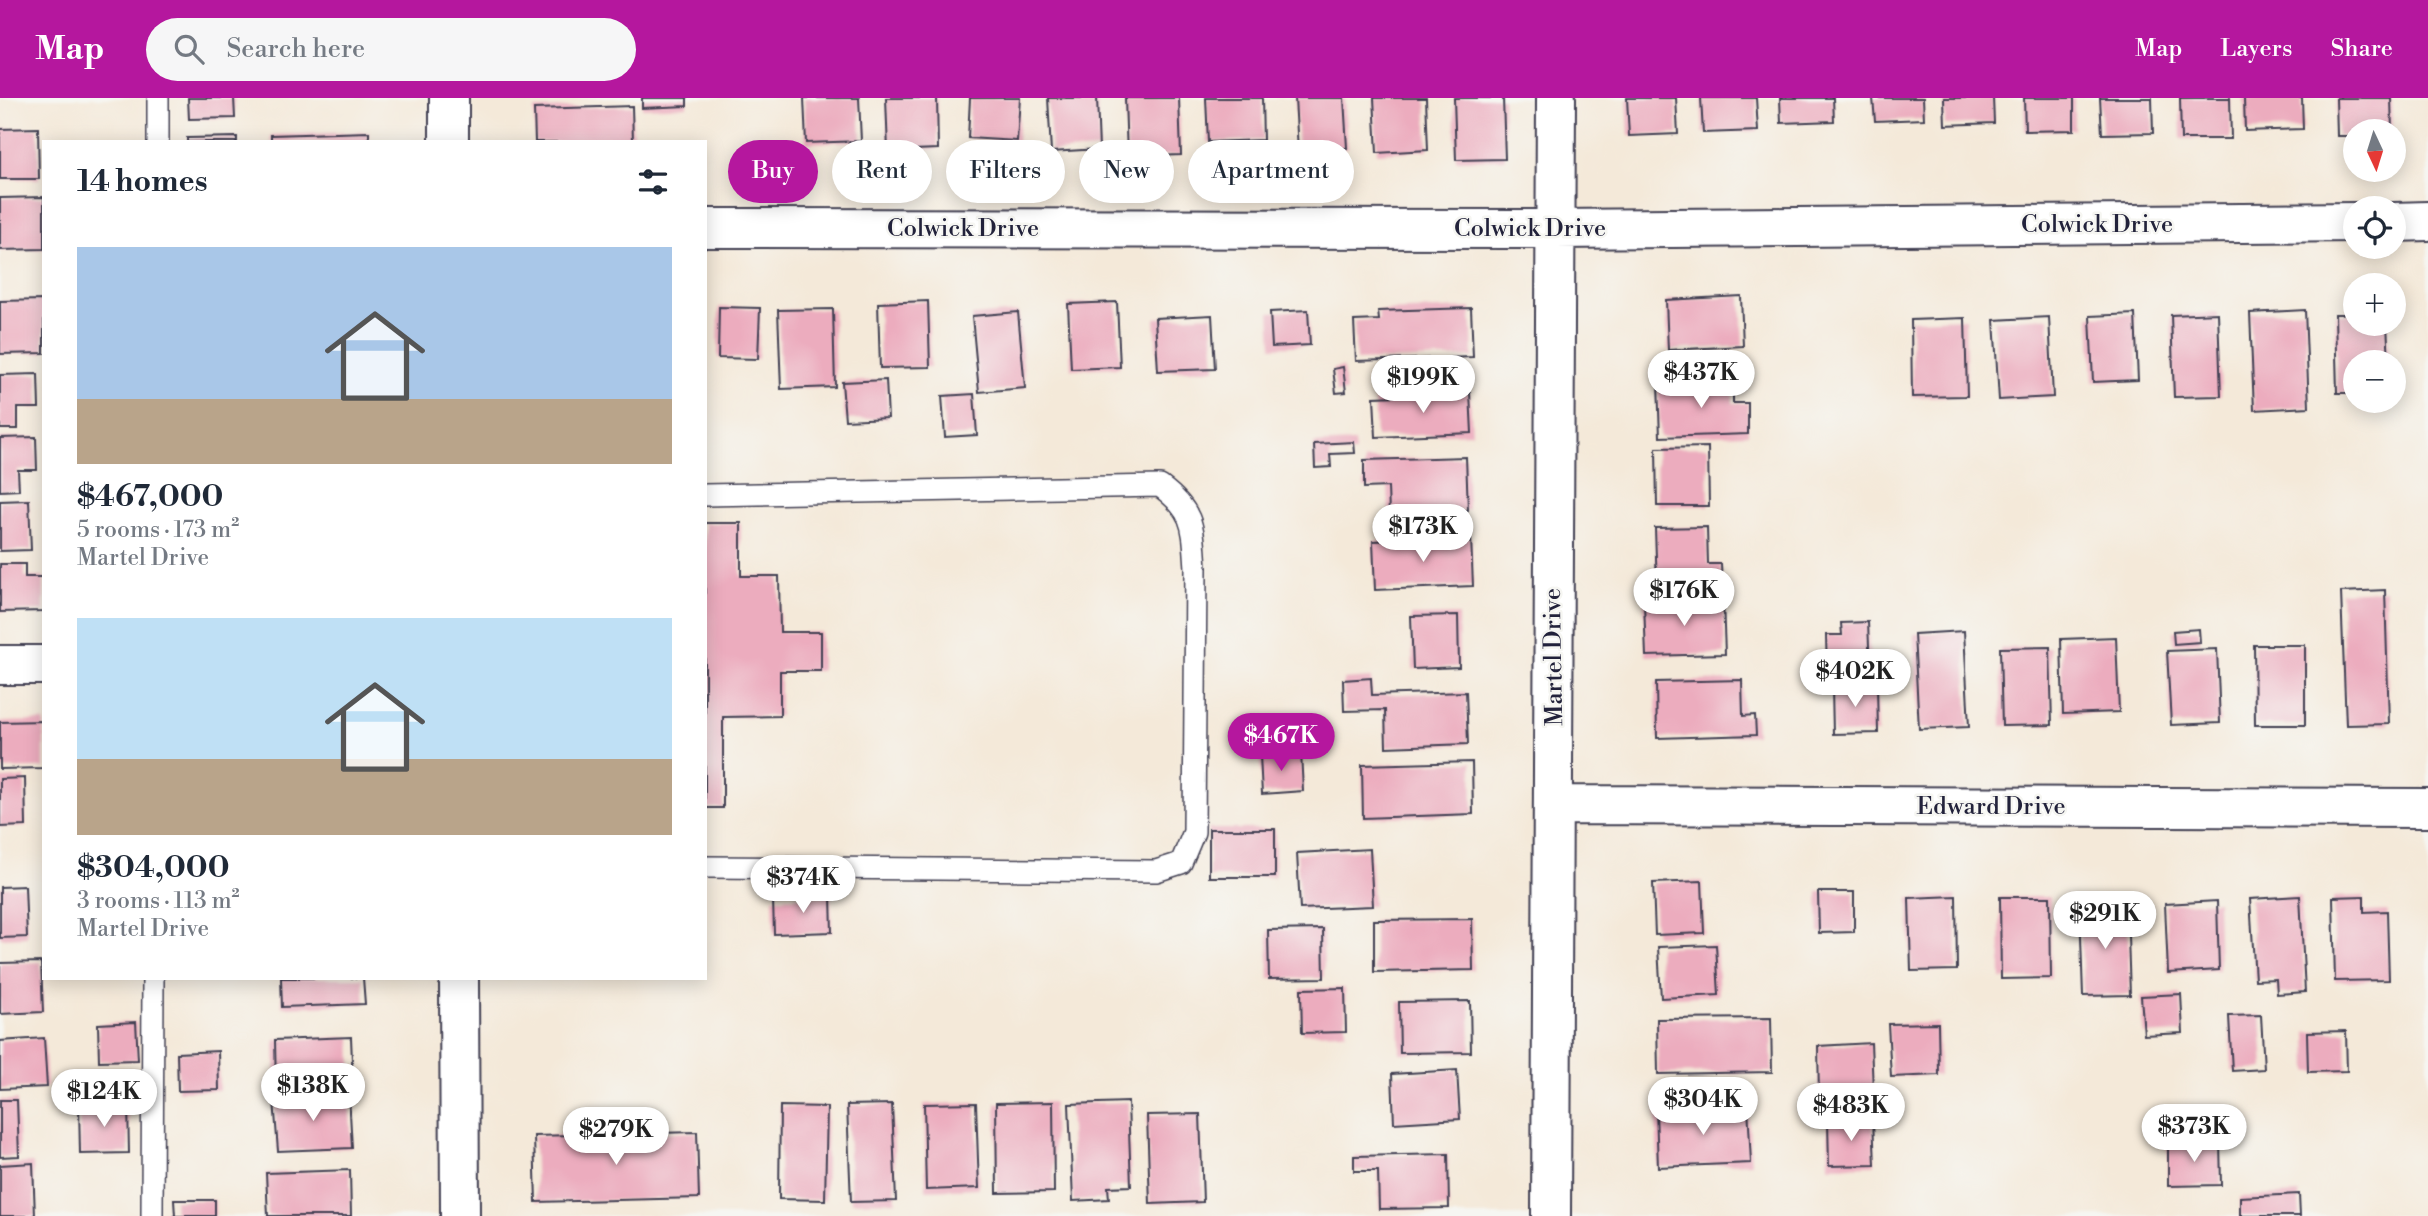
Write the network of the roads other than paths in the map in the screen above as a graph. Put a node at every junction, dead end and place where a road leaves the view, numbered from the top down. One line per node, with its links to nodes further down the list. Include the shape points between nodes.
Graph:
1 (159, 98): 4 (lane)
2 (449, 98): 5 (street)
3 (1556, 98): 10 (street, Martel Drive)
4 (158, 140)
5 (449, 140)
6 (2428, 221): 8 (street)
7 (2343, 222): 10 (street, Colwick Drive)
8 (2406, 222)
9 (707, 228): 10 (street, Colwick Drive)
10 (1556, 229): 14 (street, Martel Drive)
11 (707, 495): 16 (lane, via 1160,486 1181,502 1193,528 1196,568 1194,832 1181,863 1156,871)
12 (0, 665): 13 (street)
13 (42, 665)
14 (1555, 805): 15 (street, Edward Drive); 21 (street, Martel Drive)
15 (2428, 808)
16 (707, 867)
17 (153, 980): 19 (lane)
18 (459, 980): 20 (street)
19 (152, 1216)
20 (460, 1216)
21 (1551, 1216)

